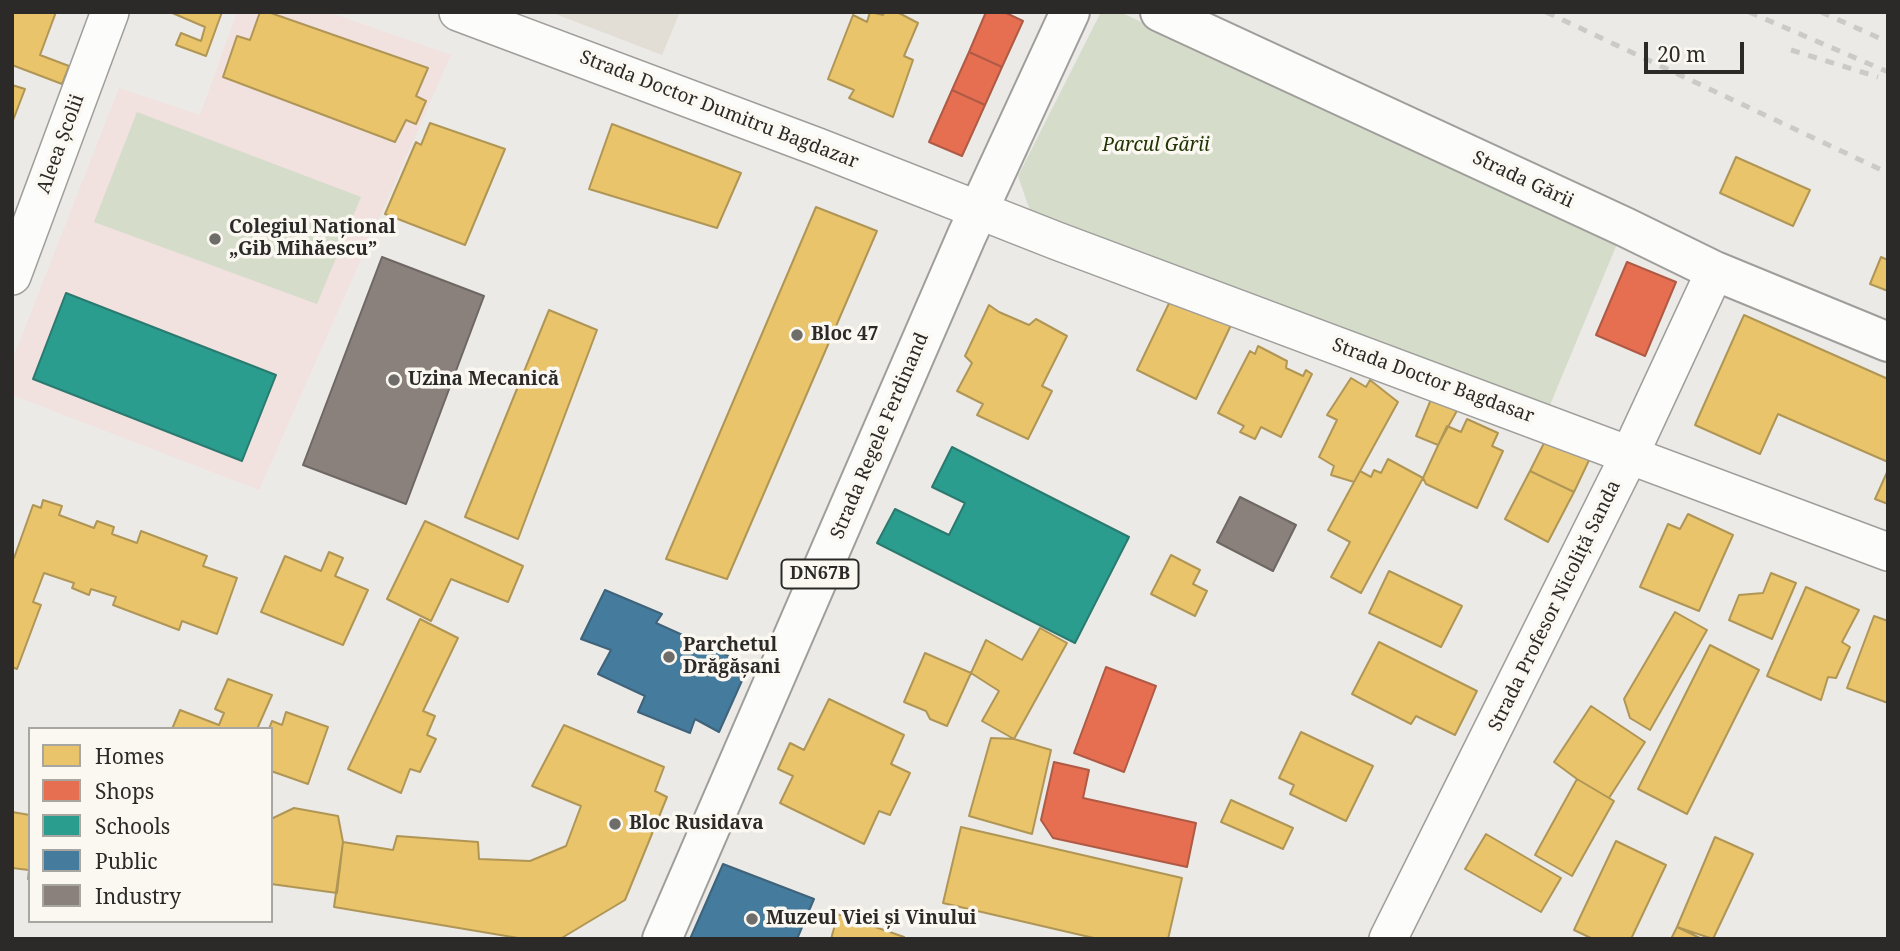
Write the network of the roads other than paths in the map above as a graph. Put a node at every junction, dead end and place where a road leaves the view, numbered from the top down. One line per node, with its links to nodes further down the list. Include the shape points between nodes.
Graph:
1 (110, 12): 7 (street, Aleea Școlii)
2 (458, 12): 5 (street, Strada Doctor Dumitru Bagdazar)
3 (1070, 12): 5 (main road, Strada Regele Ferdinand / DN67B)
4 (1160, 12): 6 (main road, Strada Gării)
5 (978, 210): 9 (street, Strada Doctor Bagdasar); 11 (main road, Strada Regele Ferdinand / DN67B)
6 (1715, 271): 8 (main road, Strada Gării); 9 (street, Strada Profesor Nicoliță Sanda)
7 (12, 276)
8 (1888, 342)
9 (1630, 454): 10 (street, Strada Doctor Bagdasar); 12 (street, Strada Profesor Nicoliță Sanda)
10 (1888, 552)
11 (662, 939)
12 (1388, 939)

